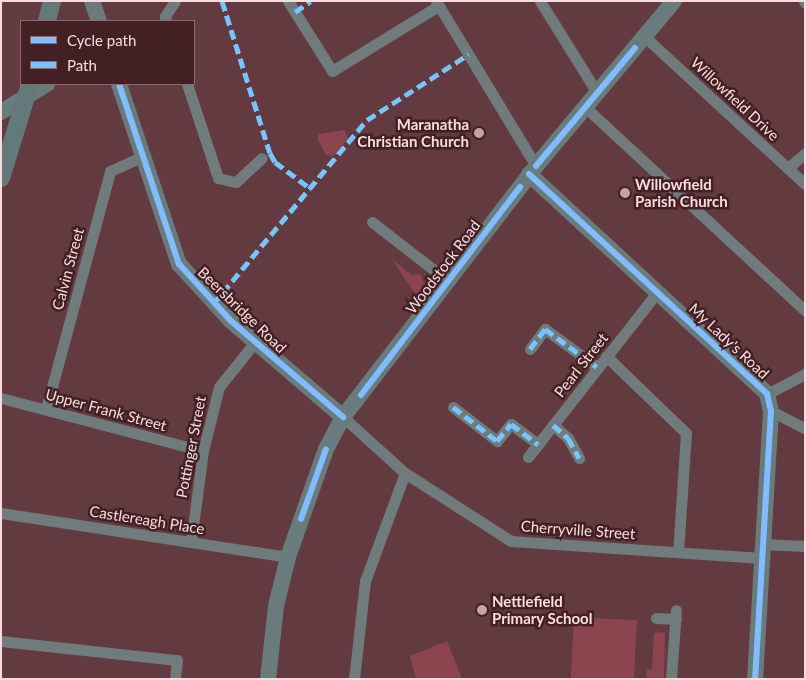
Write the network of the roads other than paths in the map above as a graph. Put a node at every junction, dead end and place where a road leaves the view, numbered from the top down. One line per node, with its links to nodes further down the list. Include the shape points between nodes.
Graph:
1 (52, 1): 8 (main road)
2 (92, 1): 9 (street)
3 (175, 1): 10 (street)
4 (288, 1): 7 (street, via 332,71)
5 (540, 1): 16 (street)
6 (674, 1): 11 (street, Woodstock Road)
7 (437, 3): 23 (street)
8 (47, 20)
9 (99, 20)
10 (166, 20)
11 (640, 43): 16 (street, Woodstock Road); 22 (street, Willowfield Drive)
12 (44, 85): 15 (street)
13 (119, 85): 20 (street, Beersbridge Road)
14 (187, 85): 21 (street, via 218,178 236,182)
15 (28, 90): 18 (street); 24 (main road)
16 (596, 91): 17 (street, Woodstock Road)
17 (584, 106): 23 (street, Woodstock Road); 29 (street)
18 (1, 112)
19 (805, 154): 22 (street)
20 (142, 157): 30 (street, Beersbridge Road, via 179,264 213,304); 38 (street, Calvin Street, via 110,171)
21 (262, 158)
22 (788, 168): 25 (street, Willowfield Drive)
23 (533, 170): 27 (street, Woodstock Road); 28 (street, My Lady's Road)
24 (1, 178)
25 (805, 184)
26 (372, 222): 27 (street)
27 (448, 281): 40 (street, Woodstock Road)
28 (658, 291): 32 (street, Pearl Street); 35 (street, My Lady's Road)
29 (805, 311)
30 (255, 342): 40 (street, Beersbridge Road); 44 (street, Pottinger Street, via 218,387)
31 (530, 349): 33 (street, via 546,329)
32 (606, 356): 33 (street, Pearl Street); 52 (street, via 686,433)
33 (597, 367): 41 (street, Pearl Street)
34 (805, 374): 35 (street)
35 (767, 394): 39 (street, My Lady's Road)
36 (1, 398): 38 (street, Upper Frank Street)
37 (453, 407): 43 (street, via 497,441 511,424)
38 (46, 409): 44 (street, Upper Frank Street)
39 (771, 411): 42 (street); 51 (street, My Lady's Road)
40 (343, 417): 47 (street, Cherryville Street); 53 (street, Woodstock Road, via 326,449)
41 (553, 424): 43 (street, Pearl Street); 46 (street, via 568,438)
42 (805, 428)
43 (538, 444): 45 (street, Pearl Street)
44 (203, 451): 49 (street, Pottinger Street)
45 (528, 457)
46 (579, 458)
47 (406, 473): 52 (street, Cherryville Street, via 512,541); 58 (street, via 365,581)
48 (1, 513): 49 (street, Castlereagh Place)
49 (191, 542): 53 (street, Castlereagh Place)
50 (805, 546): 51 (street, Cherryville Street)
51 (762, 550): 52 (street, Cherryville Street); 60 (street, My Lady's Road)
52 (678, 552)
53 (288, 557): 57 (street, Woodstock Road, via 276,606)
54 (656, 618): 59 (street, via 676,614)
55 (1, 641): 56 (street, via 177,660)
56 (175, 679)
57 (268, 679)
58 (354, 679)
59 (671, 679)
60 (755, 679)

